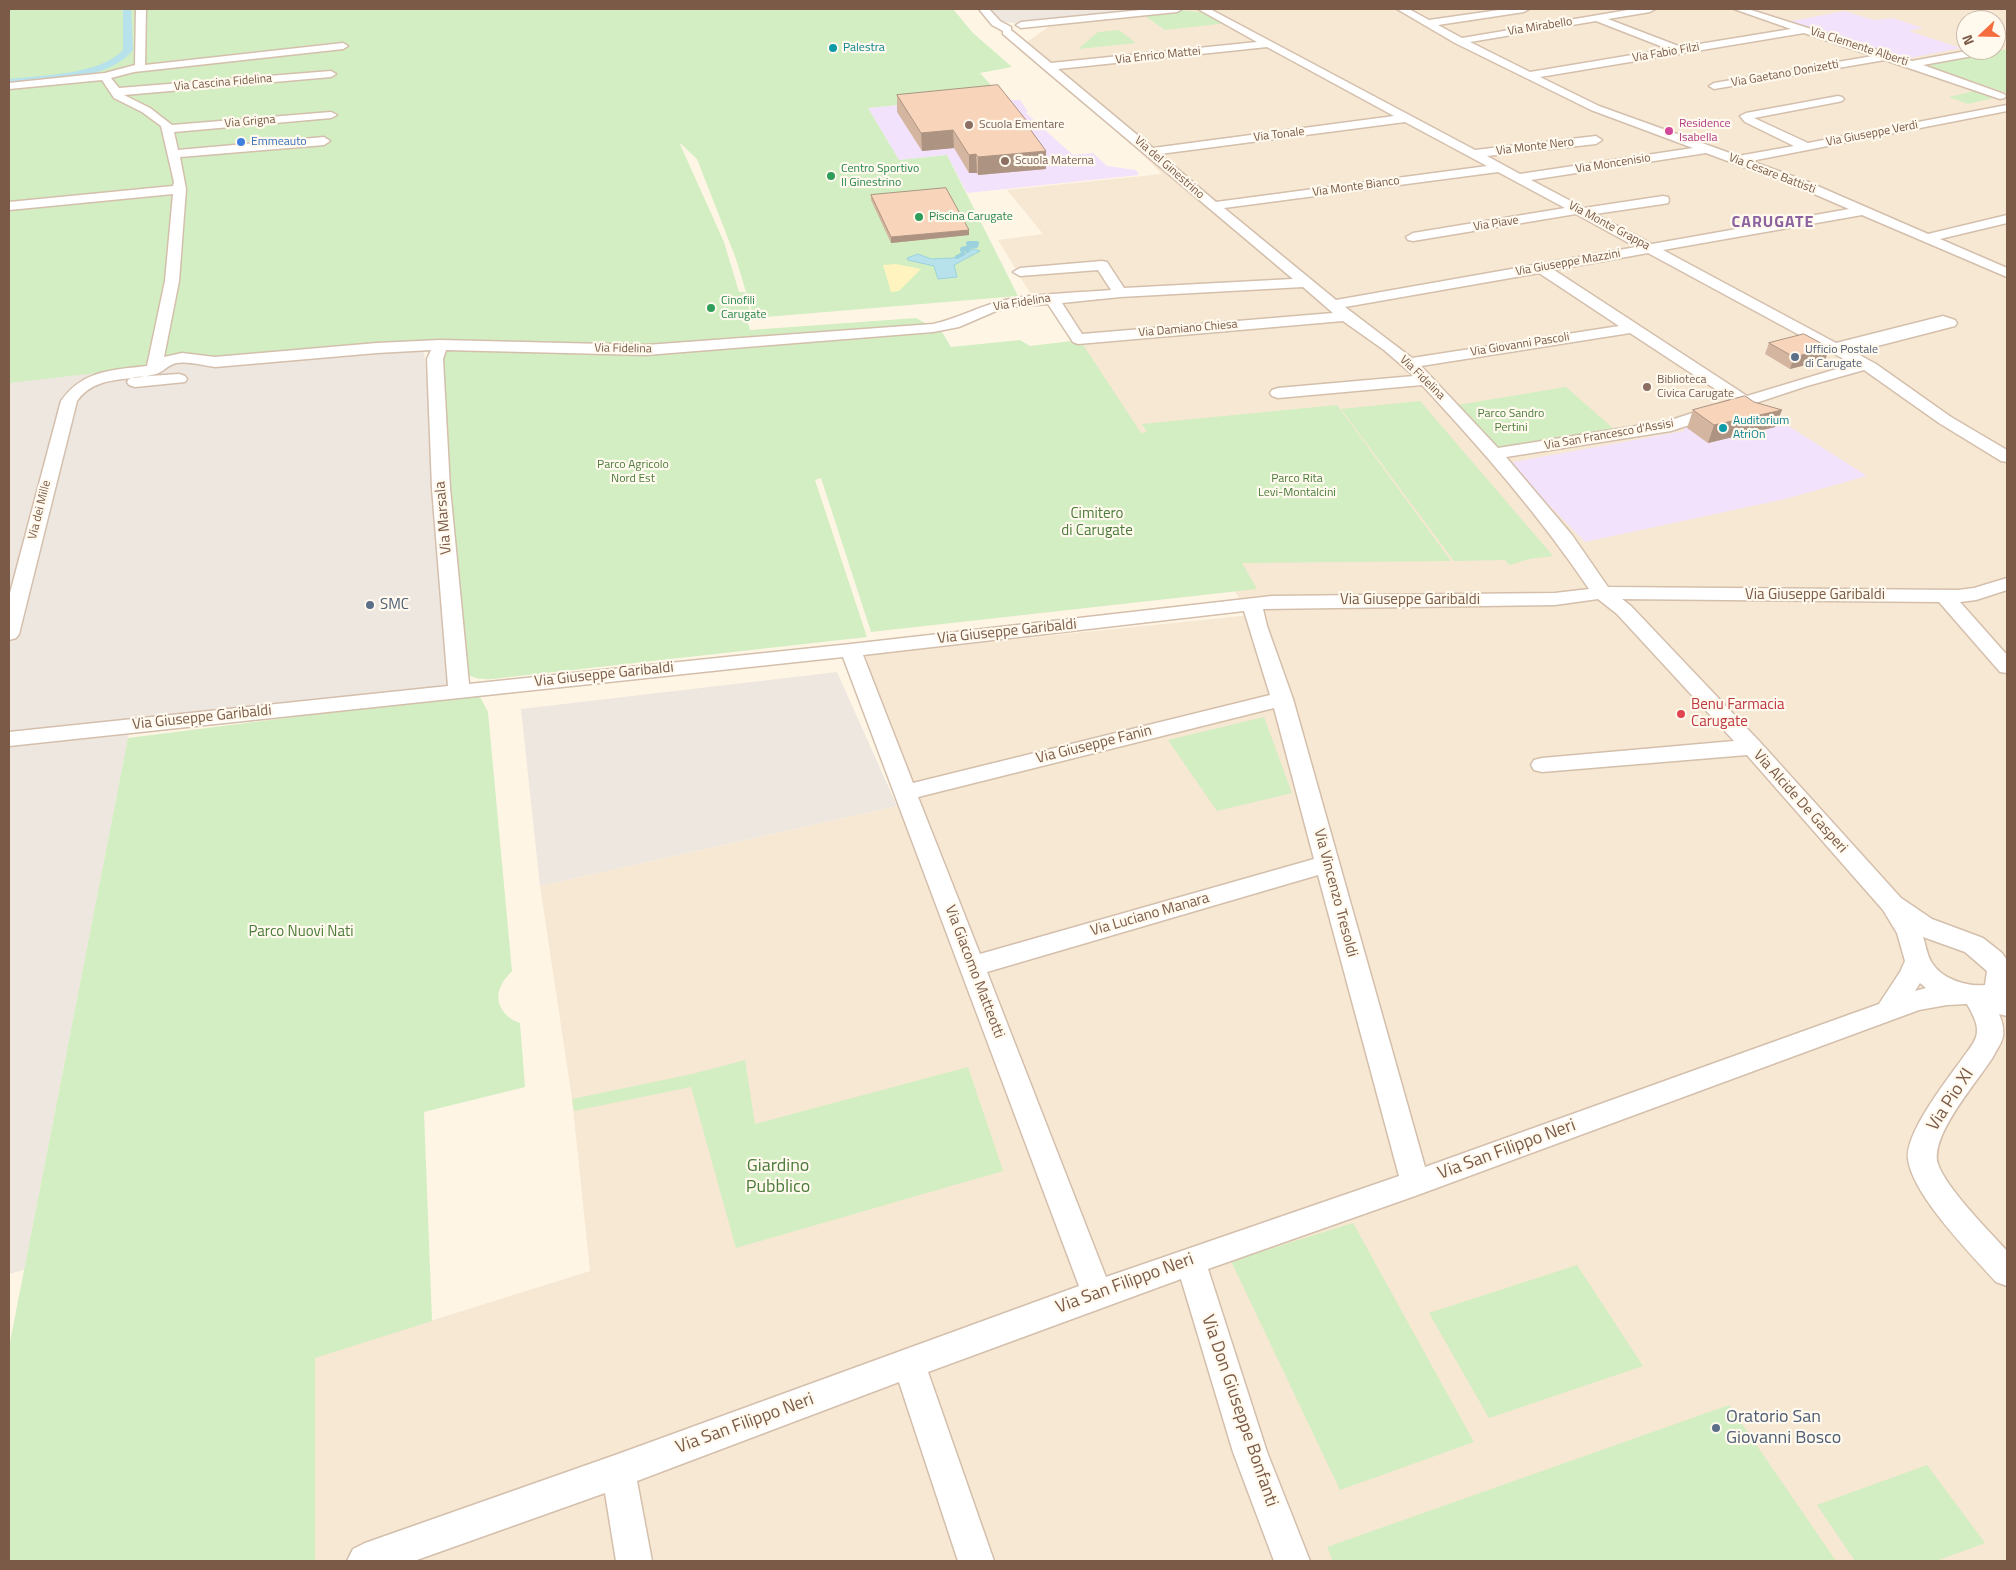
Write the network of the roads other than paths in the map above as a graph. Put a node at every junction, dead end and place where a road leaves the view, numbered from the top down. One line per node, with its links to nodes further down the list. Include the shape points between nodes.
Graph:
1 (141, 9): 25 (street, via 140,67)
2 (984, 9): 13 (street, Via del Ginestrino, via 996,23)
3 (1176, 9): 10 (street)
4 (1203, 9): 17 (street, Via Monte Grappa)
5 (1402, 9): 11 (street, Via Cesare Battisti)
6 (1524, 9): 11 (street)
7 (1650, 9): 9 (street, Via Mirabello)
8 (1739, 9): 14 (street, Via Clemente Alberti)
9 (1596, 18): 16 (street, Via Mirabello); 19 (street)
10 (1078, 19): 12 (street); 15 (street)
11 (1429, 23): 16 (street, Via Cesare Battisti)
12 (1021, 25): 13 (street); 15 (street, via 1047,29)
13 (1007, 29): 15 (street, via 1017,36); 20 (street, Via del Ginestrino)
14 (1805, 30): 19 (street, Via Fabio Filzi); 21 (street, Via Clemente Alberti)
15 (1039, 36): 20 (street, via 1031,46)
16 (1459, 41): 28 (street, Via Cesare Battisti)
17 (1268, 44): 24 (street, Via Enrico Mattei); 36 (street, Via Monte Grappa)
18 (343, 46): 25 (street)
19 (1680, 50): 28 (street, Via Fabio Filzi)
20 (1032, 53): 24 (street, Via del Ginestrino)
21 (1887, 56): 23 (street, Via Clemente Alberti); 30 (street, Via Gaetano Donizetti)
22 (1956, 56): 23 (street)
23 (1912, 65): 32 (street, Via Clemente Alberti)
24 (1048, 67): 44 (street, Via del Ginestrino)
25 (135, 69): 27 (street)
26 (331, 74): 31 (street, Via Cascina Fidelina)
27 (105, 76): 29 (street); 31 (street)
28 (1527, 76): 43 (street, Via Cesare Battisti, via 1604,112)
29 (9, 86)
30 (1714, 86)
31 (115, 92): 37 (street, via 154,114)
32 (2005, 95)
33 (1838, 99): 42 (street, via 1745,117)
34 (2007, 108): 42 (street, Via Giuseppe Verdi)
35 (332, 115): 37 (street, Via Grigna)
36 (1408, 118): 44 (street, Via Tonale); 46 (street, Via Monte Grappa)
37 (168, 129): 45 (street)
38 (1533, 137): 41 (street)
39 (1596, 140): 41 (street, Via Monte Nero)
40 (324, 141): 45 (street)
41 (1547, 146): 46 (street, Via Monte Nero)
42 (1807, 147): 47 (street, Via Giuseppe Verdi)
43 (1707, 150): 47 (street, Via Cesare Battisti); 49 (street, Via Moncenisio)
44 (1150, 152): 53 (street, Via del Ginestrino)
45 (174, 154): 50 (street)
46 (1474, 154): 48 (street, Via Monte Grappa)
47 (1738, 160): 55 (street, Via Cesare Battisti)
48 (1500, 168): 49 (street, Via Monte Grappa); 53 (street, Via Monte Bianco)
49 (1519, 178): 54 (street, Via Monte Grappa)
50 (180, 189): 52 (street); 69 (street, via 172,281)
51 (1663, 200): 54 (street, Via Piave)
52 (9, 206)
53 (1213, 206): 63 (street, Via del Ginestrino)
54 (1581, 211): 57 (street, Via Piave); 59 (street, Via Monte Grappa)
55 (1862, 211): 58 (street, Via Cesare Battisti); 59 (street, Via Giuseppe Mazzini)
56 (2007, 219): 58 (street)
57 (1413, 237)
58 (1926, 238): 62 (street, Via Cesare Battisti)
59 (1651, 248): 60 (street, Via Giuseppe Mazzini); 70 (street, Via Monte Grappa)
60 (1540, 268): 66 (street, Via Giuseppe Mazzini); 67 (street)
61 (1020, 272): 64 (street, via 1102,265)
62 (2007, 273)
63 (1306, 283): 64 (street, Via Fidelina); 66 (street, Via Fidelina)
64 (1120, 293): 65 (street, Via Fidelina)
65 (1052, 299): 66 (street, Via Damiano Chiesa, via 1078,339); 68 (street, Via Fidelina, via 1001,305 954,324 933,328 663,350)
66 (1340, 311): 72 (street, Via Fidelina)
67 (1632, 328): 72 (street, Via Giovanni Pascoli); 79 (street)
68 (440, 345): 71 (street, Via Fidelina); 89 (street, Via Marsala, via 435,359 441,488)
69 (159, 348): 71 (street, via 164,355); 74 (street)
70 (1837, 350): 70 (street, via 1950,324 1943,320); 73 (street, Via Monte Grappa)
71 (194, 363): 74 (street, Via Fidelina, via 171,360); 75 (street, Via Fidelina)
72 (1409, 363): 76 (street, Via Fidelina)
73 (1866, 365): 79 (street, Via San Francesco d'Assisi); 81 (street, Via Monte Grappa, via 1945,420)
74 (154, 369): 75 (street, Via Fidelina, via 153,374 158,378); 77 (street, via 107,376)
75 (179, 379): 77 (street, via 109,381)
76 (1427, 380): 78 (street); 80 (street, Via Fidelina)
77 (78, 389): 86 (street, Via dei Mille, via 68,401)
78 (1278, 393)
79 (1744, 401): 80 (street, Via San Francesco d'Assisi, via 1671,426)
80 (1494, 454): 83 (street, Via Fidelina, via 1565,539)
81 (2007, 457)
82 (2007, 584): 84 (street, Via Giuseppe Garibaldi, via 1976,594)
83 (1602, 593): 84 (street, Via Giuseppe Garibaldi); 85 (street, Via Giuseppe Garibaldi, via 1555,599); 92 (street, Via Alcide De Gasperi, via 1624,610)
84 (1945, 596): 88 (street)
85 (1252, 604): 87 (street, Via Giuseppe Garibaldi); 90 (street, Via Vincenzo Tresoldi)
86 (9, 634)
87 (851, 650): 89 (street, Via Giuseppe Garibaldi); 94 (street, Via Giacomo Matteotti)
88 (2007, 667)
89 (459, 691): 91 (street, Via Giuseppe Garibaldi)
90 (1282, 699): 94 (street, Via Giuseppe Fanin); 95 (street, Via Vincenzo Tresoldi)
91 (9, 739)
92 (1752, 747): 93 (street); 96 (street, Via Alcide De Gasperi)
93 (1542, 765)
94 (906, 792): 99 (street, Via Giacomo Matteotti)
95 (1327, 864): 99 (street, Via Luciano Manara); 102 (street, Via Vincenzo Tresoldi)
96 (1892, 904): 97 (street, Via Alcide De Gasperi, via 1908,918); 98 (street, Via Alcide De Gasperi, via 1909,934)
97 (1942, 936): 98 (street, Via Alcide De Gasperi, via 1927,937 1919,942); 100 (street, Via Alcide De Gasperi, via 1974,945)
98 (1916, 956): 100 (street, Via Alcide De Gasperi, via 1926,974 1938,984); 101 (street, via 1911,976)
99 (972, 966): 105 (street, Via Giacomo Matteotti)
100 (1992, 980): 101 (street, Via San Filippo Neri, via 1938,994); 104 (street, Via Pio XI, via 1988,1017 1990,1036 1929,1133 1922,1158 1934,1185)
101 (1887, 1013): 102 (street, Via San Filippo Neri)
102 (1415, 1183): 103 (street, Via San Filippo Neri)
103 (1190, 1260): 105 (street, Via San Filippo Neri); 111 (street, Via Don Giuseppe Bonfanti, via 1244,1433)
104 (2007, 1272)
105 (1097, 1294): 106 (street, Via San Filippo Neri)
106 (909, 1363): 107 (street, Via San Filippo Neri); 110 (street)
107 (618, 1471): 108 (street, Via San Filippo Neri); 109 (street)
108 (365, 1561)
109 (634, 1561)
110 (976, 1561)
111 (1292, 1561)

